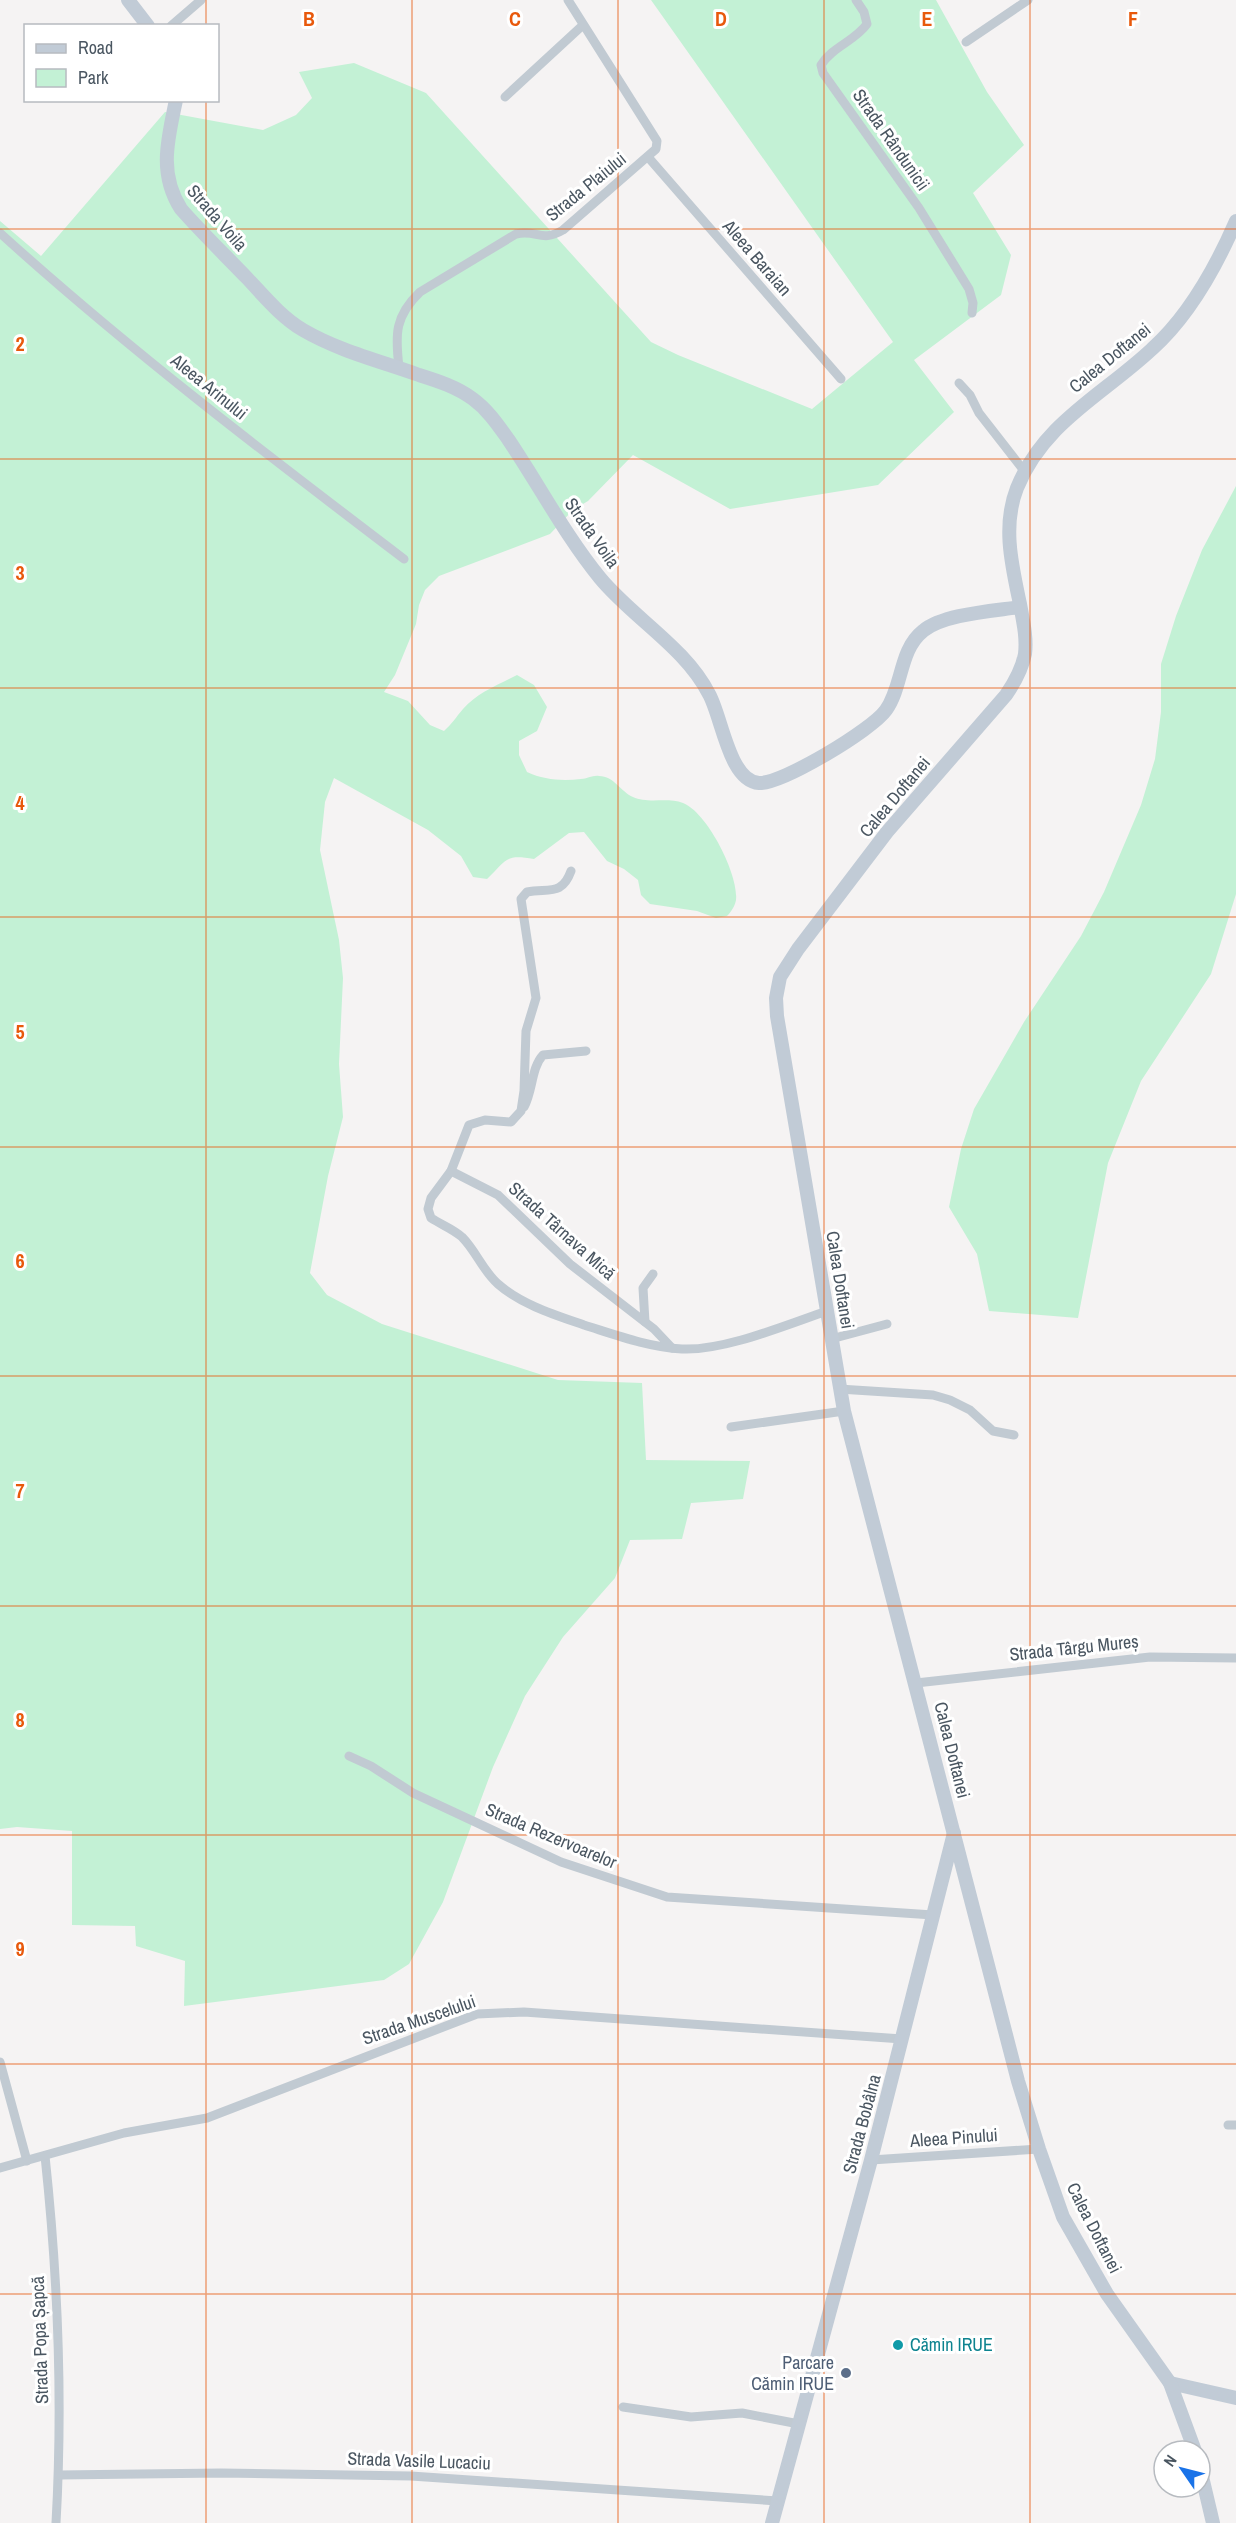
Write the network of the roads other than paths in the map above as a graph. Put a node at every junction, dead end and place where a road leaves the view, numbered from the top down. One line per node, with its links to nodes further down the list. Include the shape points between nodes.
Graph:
1 (128, 0): 6 (main road)
2 (201, 0): 7 (street)
3 (568, 0): 8 (street, Strada Plaiului)
4 (856, 0): 15 (street, Strada Rândunicii, via 867,24 826,57 821,65 823,73 919,208 969,289)
5 (1028, 0): 9 (street)
6 (146, 24)
7 (173, 24)
8 (583, 25): 10 (street); 12 (street, Strada Plaiului, via 657,141 656,149)
9 (966, 42)
10 (506, 97)
11 (176, 102): 16 (main road, Strada Voila, via 166,160 167,177 181,209 287,318 336,346)
12 (648, 157): 16 (street, Strada Plaiului, via 563,230 548,237 516,234 420,292 399,319); 17 (street, Aleea Baraian)
13 (1236, 221): 19 (main road, Calea Doftanei, via 1215,264 1176,324 1140,360 1061,422)
14 (0, 233): 20 (street, Aleea Arinului, via 67,293 245,438)
15 (972, 314)
16 (399, 368): 21 (main road, Strada Voila, via 461,391 483,408 600,579 699,679 716,708 737,768 742,776 756,783 775,780 804,766 877,720 891,702 911,645 929,626)
17 (841, 379)
18 (959, 383): 19 (street)
19 (1025, 472): 21 (main road, Calea Doftanei, via 1013,499 1009,529)
20 (404, 559)
21 (1020, 607): 27 (main road, Calea Doftanei, via 1025,654 1014,684 887,832 780,977 777,1016)
22 (571, 871): 24 (street, via 558,889 527,892 521,899 536,998 525,1031)
23 (586, 1051): 24 (street, via 543,1055)
24 (521, 1111): 25 (street, via 511,1122 485,1120 469,1125)
25 (451, 1171): 28 (street, Strada Târnava Mică, via 498,1195 570,1264); 31 (street, via 431,1198 431,1218 463,1238 498,1284 552,1314 639,1342)
26 (653, 1274): 28 (street, via 643,1288)
27 (827, 1311): 30 (main road, Calea Doftanei); 31 (street, via 749,1337)
28 (645, 1323): 31 (street, Strada Târnava Mică)
29 (887, 1324): 30 (street)
30 (831, 1339): 32 (main road, Calea Doftanei)
31 (672, 1348)
32 (839, 1389): 33 (main road, Calea Doftanei); 35 (street, via 933,1395 970,1410 993,1431)
33 (844, 1411): 34 (street); 37 (main road, Calea Doftanei)
34 (731, 1427)
35 (1014, 1435)
36 (1236, 1658): 37 (street, Strada Târgu Mureș, via 1150,1657)
37 (916, 1683): 39 (main road, Calea Doftanei)
38 (349, 1756): 40 (street, Strada Rezervoarelor, via 413,1793 561,1862 667,1897)
39 (954, 1831): 40 (main road, Strada Bobâlna); 43 (main road, Calea Doftanei)
40 (933, 1915): 41 (main road, Strada Bobâlna)
41 (902, 2039): 44 (street, Strada Muscelului, via 524,2012 477,2014 207,2118 124,2133); 45 (main road, Strada Bobâlna)
42 (0, 2062): 46 (street)
43 (1039, 2150): 45 (street, Aleea Pinului); 48 (main road, Calea Doftanei, via 1063,2217 1082,2252)
44 (45, 2156): 46 (street, Strada Muscelului); 53 (street, Strada Popa Șapcă, via 60,2338)
45 (871, 2160): 51 (main road, Strada Bobâlna)
46 (27, 2161): 47 (street, Strada Muscelului)
47 (0, 2168)
48 (1170, 2383): 49 (main road); 52 (main road, Calea Doftanei)
49 (1236, 2398)
50 (623, 2407): 51 (street, via 691,2417 742,2413)
51 (799, 2424): 55 (main road, Strada Bobâlna)
52 (1191, 2439)
53 (59, 2475): 55 (street, Strada Vasile Lucaciu, via 411,2476); 56 (street, Strada Popa Șapcă)
54 (1207, 2499): 58 (main road)
55 (778, 2501): 57 (main road, Strada Bobâlna)
56 (56, 2523)
57 (772, 2523)
58 (1213, 2523)

